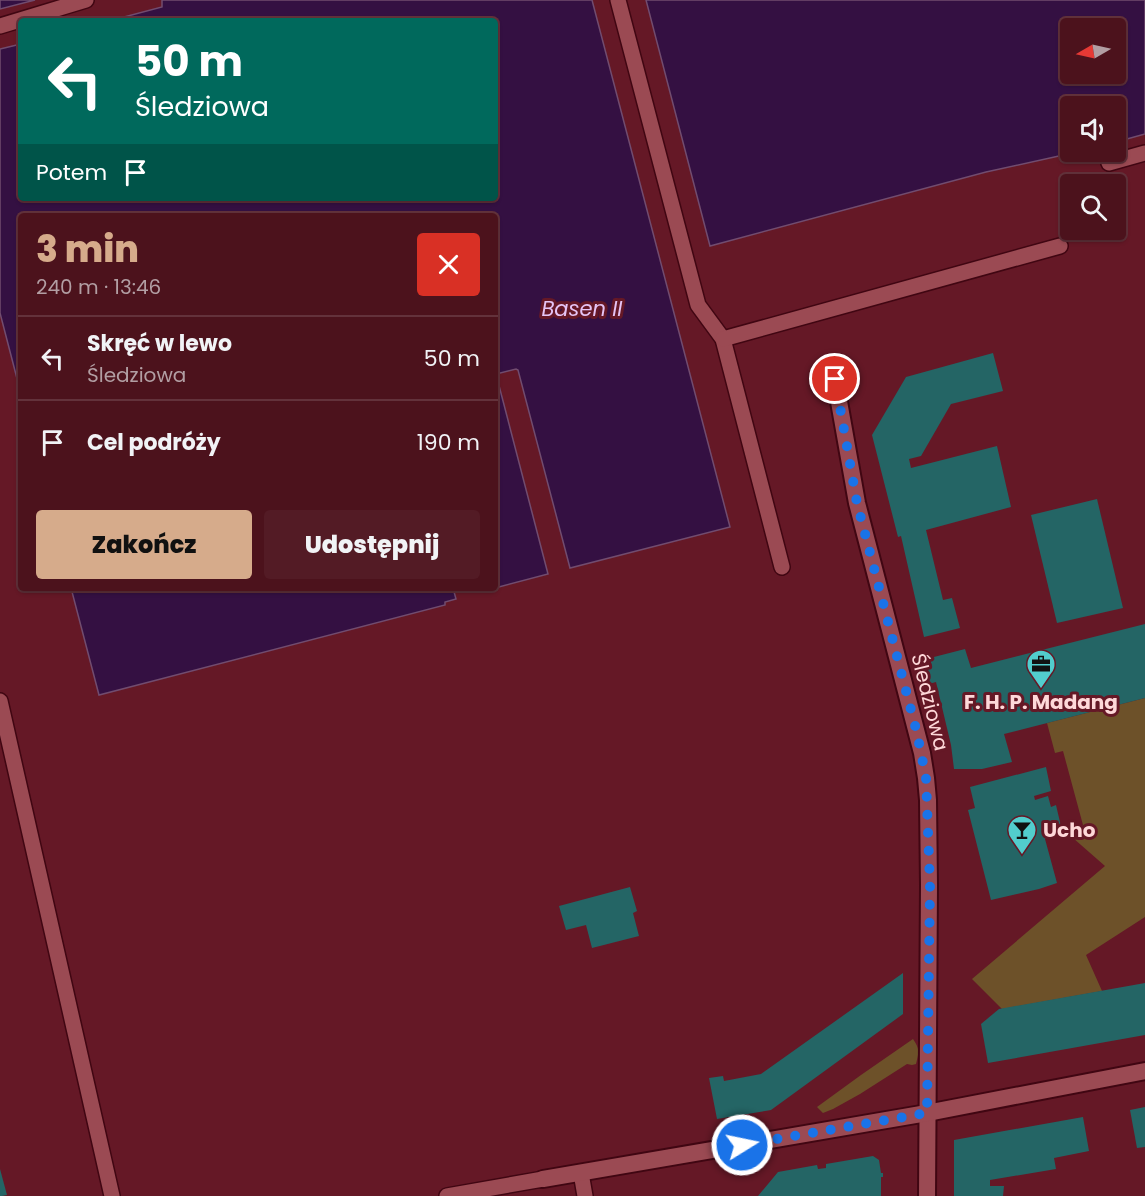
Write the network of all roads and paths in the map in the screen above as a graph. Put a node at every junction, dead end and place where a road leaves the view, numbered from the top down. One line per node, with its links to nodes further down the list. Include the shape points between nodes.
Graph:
1 (87, 0): 3 (lane)
2 (618, 0): 9 (lane, via 698,305)
3 (27, 18)
4 (18, 21): 5 (lane)
5 (0, 26)
6 (1145, 153): 7 (lane)
7 (1109, 163)
8 (1060, 246): 9 (lane)
9 (723, 339): 11 (lane)
10 (835, 379): 14 (street, Śledziowa, via 857,503 926,778 930,885)
11 (782, 567)
12 (0, 701): 17 (lane)
13 (1145, 1071): 14 (street)
14 (927, 1113): 15 (street); 20 (street, Śledziowa)
15 (581, 1173): 16 (street); 19 (lane)
16 (543, 1179): 18 (lane)
17 (111, 1196)
18 (447, 1196)
19 (585, 1196)
20 (927, 1196)

